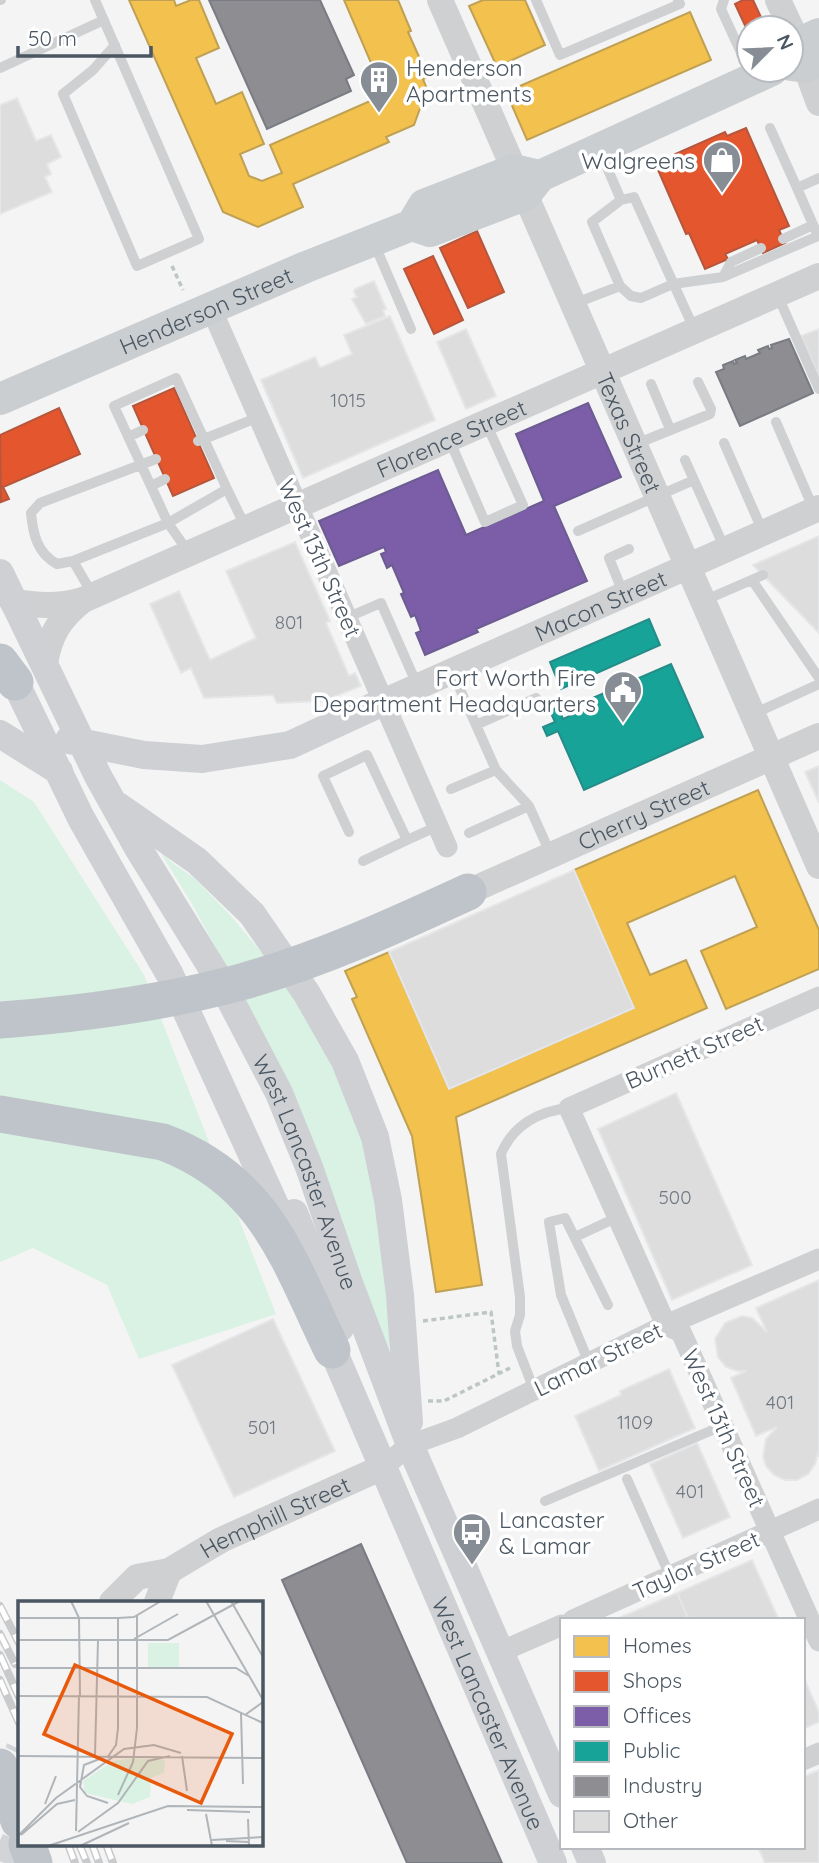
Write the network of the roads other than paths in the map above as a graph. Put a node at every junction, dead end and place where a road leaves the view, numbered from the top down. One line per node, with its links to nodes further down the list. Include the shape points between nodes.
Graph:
1 (95, 0): 6 (lane)
2 (440, 0): 16 (street, Texas Street)
3 (536, 0): 4 (lane, via 560,55 680,4)
4 (678, 0)
5 (724, 0): 7 (lane, via 721,9)
6 (104, 20): 8 (lane); 10 (lane)
7 (735, 34)
8 (114, 45): 8 (lane, via 199,239 137,265 63,94)
9 (805, 59): 12 (street)
10 (0, 68)
11 (735, 82): 14 (main road, Henderson Street)
12 (819, 103)
13 (770, 128): 17 (lane)
14 (599, 149): 16 (main road, Henderson Street); 18 (lane)
15 (819, 178): 17 (lane)
16 (526, 180): 21 (main road, Henderson Street, via 430,231 412,225); 28 (street, Texas Street)
17 (797, 188): 19 (lane)
18 (621, 200): 25 (lane, via 634,197); 26 (lane, via 592,222)
19 (813, 225): 20 (lane); 24 (lane, via 818,236)
20 (783, 239)
21 (372, 240): 29 (main road, Henderson Street); 30 (lane)
22 (761, 248): 24 (lane, via 731,262)
23 (819, 276): 27 (street, Florence Street)
24 (723, 277): 25 (lane)
25 (673, 284): 26 (lane, via 641,298); 31 (lane)
26 (620, 286): 28 (lane)
27 (777, 294): 31 (street, Florence Street); 35 (lane)
28 (573, 304): 32 (street, Texas Street)
29 (211, 308): 36 (main road, Henderson Street); 37 (street, West 13th Street)
30 (411, 329)
31 (695, 331): 32 (street, Florence Street)
32 (602, 371): 39 (street, Florence Street); 46 (street, Texas Street)
33 (698, 382): 40 (lane, via 710,414)
34 (651, 384): 40 (lane)
35 (819, 389)
36 (0, 399)
37 (259, 417): 44 (lane); 55 (street, West 13th Street)
38 (776, 422): 56 (lane)
39 (486, 423): 43 (street, Florence Street); 43 (lane, via 523,505 485,522)
40 (670, 429): 46 (lane)
41 (143, 430): 42 (lane)
42 (128, 437): 44 (lane, via 114,406 176,378); 49 (lane)
43 (449, 439): 55 (street, Florence Street)
44 (201, 440): 53 (lane)
45 (724, 443): 60 (lane)
46 (634, 444): 54 (street, Texas Street)
47 (156, 459): 49 (lane)
48 (685, 460): 51 (lane)
49 (141, 465): 52 (lane); 64 (lane, via 40,503 30,513 32,530 47,559 57,564)
50 (165, 479): 52 (lane)
51 (694, 480): 54 (lane); 62 (lane)
52 (151, 486): 57 (lane)
53 (227, 489): 57 (lane); 58 (lane)
54 (657, 496): 59 (lane); 65 (street, Texas Street)
55 (296, 506): 58 (street, Florence Street); 71 (street, West 13th Street)
56 (816, 509): 60 (street, Macon Street)
57 (168, 523): 63 (lane); 64 (lane)
58 (246, 528): 63 (street, Florence Street)
59 (578, 531)
60 (763, 533): 62 (street, Macon Street)
61 (629, 549): 67 (lane, via 609,558)
62 (726, 549): 65 (street, Macon Street)
63 (189, 553): 68 (street, Florence Street)
64 (73, 561): 68 (lane)
65 (688, 566): 67 (street, Macon Street); 70 (street, Texas Street)
66 (0, 573): 69 (main road, West Lancaster Avenue)
67 (624, 594): 74 (street, Macon Street)
68 (88, 598): 69 (street, Florence Street, via 49,606); 73 (street, Florence Street, via 67,613 48,644)
69 (12, 601): 73 (main road, West Lancaster Avenue)
70 (703, 601): 75 (lane, via 757,577); 80 (street, Texas Street)
71 (346, 618): 77 (lane, via 381,603); 79 (street, West 13th Street)
72 (0, 650): 73 (main road, West Lancaster Avenue)
73 (20, 669): 97 (main road, West Lancaster Avenue, via 81,818); 111 (main road, West Lancaster Avenue, via 98,776 223,986 279,1093)
74 (452, 671): 77 (street, Macon Street); 81 (lane)
75 (819, 678)
76 (819, 684): 80 (lane)
77 (418, 687): 79 (street, Macon Street)
78 (536, 698): 81 (lane)
79 (383, 702): 82 (main road, via 290,744 202,759 144,755); 88 (street, West 13th Street)
80 (752, 715): 84 (street, Texas Street)
81 (476, 725): 85 (lane)
82 (2, 729): 111 (main road, via 197,861 252,914 307,994 345,1061 375,1137 400,1296)
83 (819, 736): 84 (street, Cherry Street)
84 (771, 757): 93 (street, Cherry Street); 95 (street, Texas Street)
85 (496, 770): 86 (lane); 87 (lane)
86 (451, 789)
87 (529, 806): 90 (lane); 93 (lane)
88 (438, 826): 91 (lane); 92 (street, West 13th Street)
89 (349, 831): 91 (lane, via 323,776 368,755)
90 (469, 833)
91 (407, 840): 94 (lane)
92 (447, 847)
93 (551, 855): 96 (street, Cherry Street)
94 (363, 861)
95 (819, 866)
96 (468, 892): 99 (highway, via 370,937 241,982 109,1008)
97 (170, 975): 107 (main road, West Lancaster Avenue, via 280,1213); 111 (main road, via 234,1080 279,1174 377,1411 394,1435)
98 (819, 997): 100 (street, Burnett Street)
99 (0, 1020)
100 (569, 1108): 102 (street, West 13th Street); 109 (lane, via 548,1110 523,1124 501,1154 520,1297 517,1346)
101 (0, 1114): 107 (highway, via 163,1142 209,1164 250,1198 268,1223)
102 (618, 1217): 103 (lane); 106 (street, West 13th Street)
103 (575, 1237): 105 (lane); 108 (lane, via 565,1218 549,1222 561,1295)
104 (819, 1259): 106 (street, Lamar Street)
105 (608, 1305)
106 (666, 1325): 108 (street, Lamar Street); 110 (street, West 13th Street, via 681,1332)
107 (332, 1350): 112 (main road, West Lancaster Avenue)
108 (589, 1363): 109 (street, Lamar Street)
109 (534, 1390): 111 (street, Lamar Street)
110 (722, 1426): 114 (lane); 116 (street, West 13th Street)
111 (410, 1446): 112 (street, Lamar Street); 124 (main road, West Lancaster Avenue)
112 (383, 1467): 117 (street, Hemphill Street, via 220,1539); 130 (main road, West Lancaster Avenue)
113 (628, 1479): 118 (lane)
114 (545, 1501)
115 (819, 1509): 116 (street, Taylor Street)
116 (770, 1531): 118 (street, Taylor Street); 123 (street, West 13th Street)
117 (169, 1571): 119 (street, Hemphill Street, via 137,1577); 120 (street)
118 (670, 1576): 121 (street, Taylor Street, via 614,1609)
119 (113, 1601)
120 (157, 1601)
121 (580, 1618)
122 (560, 1626): 124 (street)
123 (817, 1630)
124 (500, 1652): 126 (main road, West Lancaster Avenue)
125 (0, 1767): 127 (highway)
126 (560, 1789)
127 (18, 1818)
128 (28, 1846): 129 (highway)
129 (34, 1863)
130 (553, 1863)

